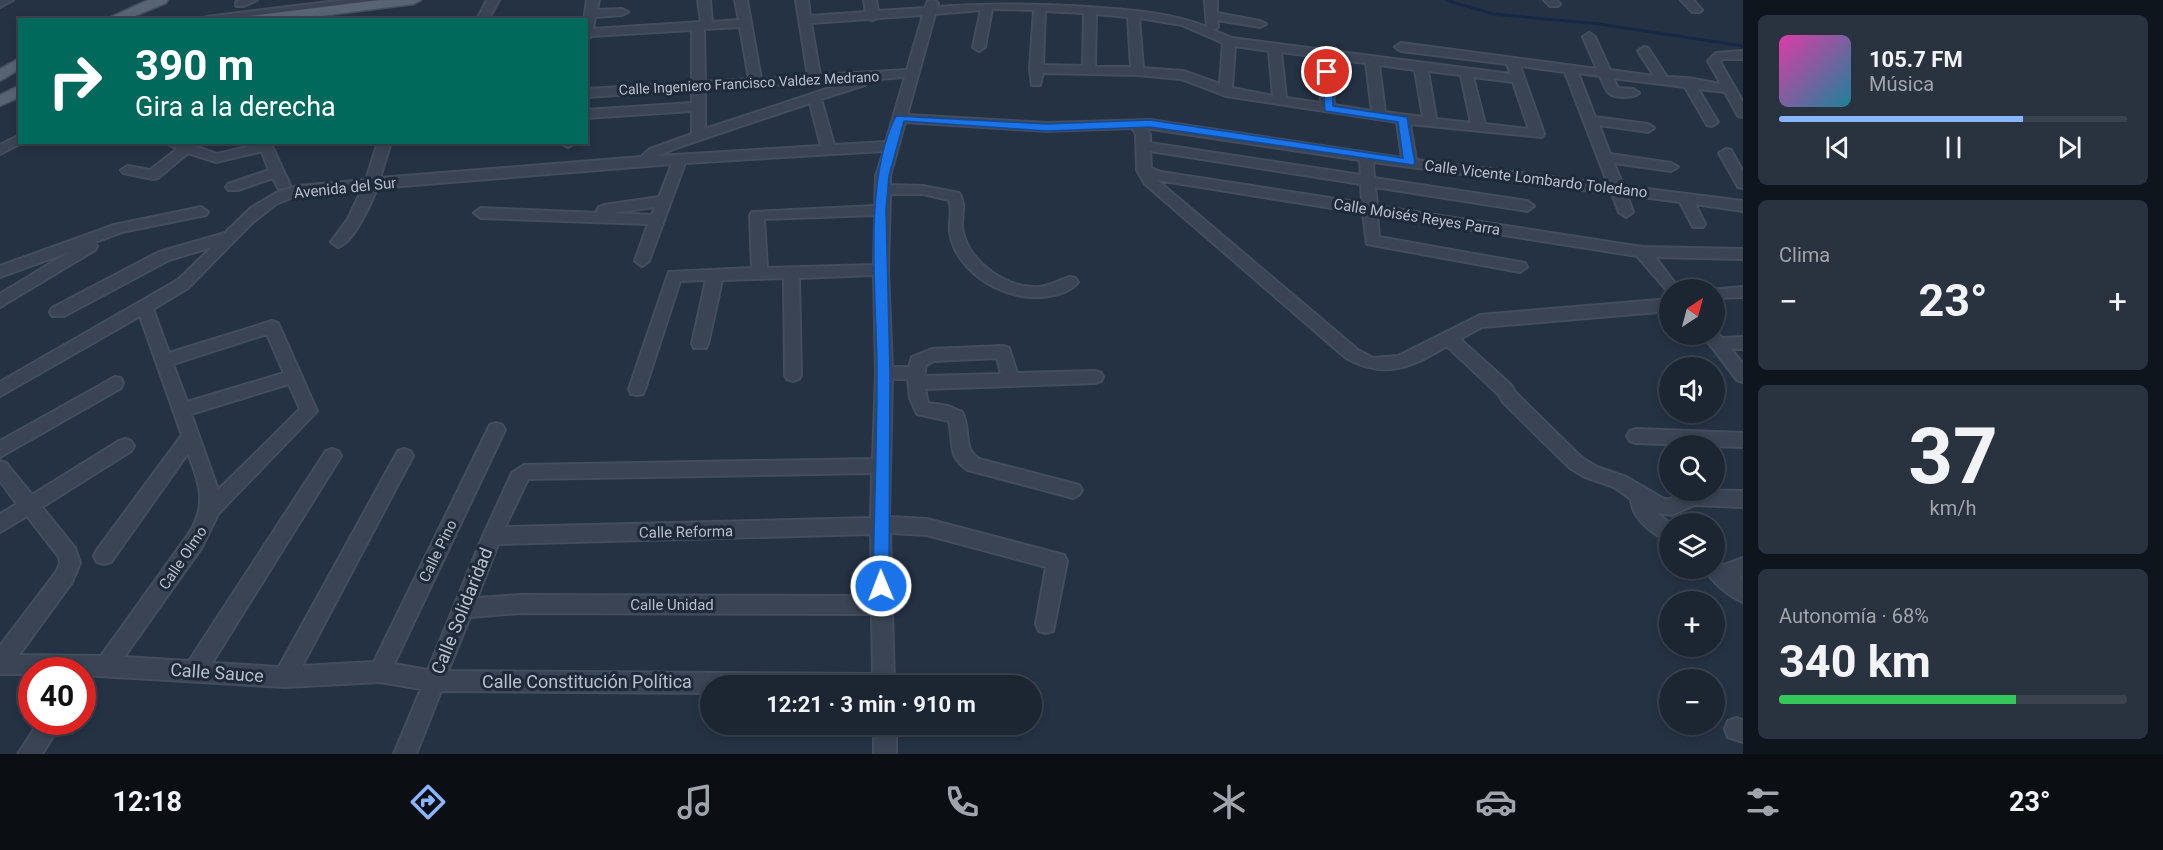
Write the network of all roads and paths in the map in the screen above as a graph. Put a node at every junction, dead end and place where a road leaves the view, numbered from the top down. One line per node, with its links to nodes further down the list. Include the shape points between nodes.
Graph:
1 (8, 0): 15 (street)
2 (161, 0): 27 (main road); 28 (main road)
3 (373, 0): 14 (street)
4 (414, 0): 24 (main road)
5 (492, 0): 30 (street)
6 (593, 0): 23 (street)
7 (704, 0): 34 (street)
8 (741, 0): 32 (street)
9 (802, 0): 31 (street)
10 (870, 0): 26 (street)
11 (1211, 0): 25 (street)
12 (1687, 0): 19 (street)
13 (243, 1): 24 (street)
14 (326, 3): 24 (street)
15 (0, 4)
16 (990, 4): 17 (street); 18 (street); 41 (street)
17 (931, 6): 26 (street); 56 (street)
18 (1040, 8): 20 (street); 52 (street, via 1036,75)
19 (1696, 10)
20 (1090, 11): 22 (street); 52 (street)
21 (622, 12): 23 (street)
22 (1133, 14): 38 (street, via 1186,23); 53 (street)
23 (590, 15): 35 (street)
24 (250, 16): 29 (street)
25 (1212, 16): 33 (street); 38 (street)
26 (868, 17): 31 (street); 36 (street)
27 (116, 18)
28 (130, 18)
29 (228, 18)
30 (483, 18)
31 (806, 20): 61 (street)
32 (744, 23): 34 (street); 62 (street)
33 (1260, 24)
34 (703, 26): 37 (street); 64 (street)
35 (588, 28)
36 (866, 30)
37 (588, 34)
38 (1212, 34): 40 (street)
39 (1589, 37): 55 (street)
40 (1230, 41): 42 (street); 66 (street)
41 (979, 47)
42 (1275, 47): 45 (street); 72 (street)
43 (1401, 47): 48 (street)
44 (1644, 51): 60 (street)
45 (1326, 54): 47 (street); 74 (street)
46 (1743, 55): 69 (street, via 1720,56 1714,61)
47 (1372, 60): 50 (street); 77 (street)
48 (1512, 61): 51 (street); 59 (street)
49 (18, 63): 57 (main road)
50 (1421, 67): 54 (street); 81 (street)
51 (1570, 68): 55 (street); 80 (street)
52 (1089, 70): 53 (street)
53 (1137, 71): 66 (street, via 1183,75)
54 (1466, 72): 59 (street); 84 (street)
55 (1603, 72): 60 (street); 68 (street, via 1613,91)
56 (912, 73): 58 (street, Calle Ingeniero Francisco Valdez Medrano); 78 (street)
57 (0, 76)
58 (879, 76): 61 (street, Calle Ingeniero Francisco Valdez Medrano); 71 (street)
59 (1517, 79): 84 (street, via 1537,134)
60 (1662, 79): 63 (street)
61 (815, 80): 62 (street, Calle Ingeniero Francisco Valdez Medrano)
62 (756, 82): 64 (street, Calle Ingeniero Francisco Valdez Medrano)
63 (1688, 82): 69 (street); 82 (street)
64 (699, 86): 67 (street, Calle Ingeniero Francisco Valdez Medrano); 73 (street)
65 (18, 90): 70 (main road)
66 (1226, 92): 72 (street)
67 (588, 93)
68 (1633, 93)
69 (1735, 94): 75 (street)
70 (0, 99)
71 (815, 99): 86 (street); 94 (street)
72 (1280, 102): 74 (street)
73 (697, 107): 76 (street); 86 (street)
74 (1328, 109): 77 (street)
75 (1743, 112)
76 (588, 114)
77 (1379, 116): 79 (street)
78 (900, 118): 83 (street, Calle Vicente Lombardo Toledano, via 1047,127); 90 (street)
79 (1403, 119): 81 (street); 100 (street)
80 (1592, 120): 85 (street); 97 (street)
81 (1430, 122): 84 (street)
82 (1712, 122)
83 (1134, 124): 91 (street, via 1143,134); 96 (street, Calle Vicente Lombardo Toledano)
84 (1479, 128)
85 (1648, 128)
86 (699, 136): 99 (street, via 662,148)
87 (18, 140): 93 (street)
88 (176, 144): 92 (street)
89 (384, 144): 105 (street)
90 (891, 146): 94 (street, Avenida del Sur); 108 (street)
91 (1145, 146): 103 (street); 104 (street)
92 (186, 148): 102 (street, via 153,175); 107 (street, via 216,158 267,149 280,179)
93 (0, 150)
94 (829, 150): 98 (street, Avenida del Sur)
95 (1726, 153): 106 (street)
96 (1366, 156): 100 (street, Calle Vicente Lombardo Toledano); 104 (street)
97 (1606, 158): 101 (street); 109 (street)
98 (680, 159): 99 (street, Avenida del Sur); 111 (street)
99 (645, 161): 105 (street, Avenida del Sur)
100 (1410, 163): 109 (street, Calle Vicente Lombardo Toledano)
101 (1671, 167)
102 (128, 170)
103 (1144, 170): 115 (street, Calle Moisés Reyes Parra, via 1158,176); 142 (street, via 1159,190 1352,354 1372,364 1392,365)
104 (1368, 181): 112 (street); 115 (street)
105 (371, 184): 123 (street, Avenida del Sur, via 298,190 275,198 256,211); 124 (street, via 354,222)
106 (1743, 184)
107 (232, 187)
108 (882, 189): 114 (street); 135 (street, via 954,196 958,202 956,233 969,262 1000,283 1034,294 1058,291)
109 (1618, 190): 110 (street, Calle Vicente Lombardo Toledano); 117 (street)
110 (1685, 199): 113 (street, Calle Vicente Lombardo Toledano); 121 (street)
111 (665, 201): 119 (street); 120 (street)
112 (1527, 206)
113 (1743, 206)
114 (881, 210): 129 (street); 132 (street, via 757,215)
115 (1371, 210): 125 (street, Calle Moisés Reyes Parra); 128 (street, via 1372,241)
116 (201, 212): 122 (street)
117 (1626, 212)
118 (481, 213): 119 (street)
119 (562, 215): 120 (street)
120 (658, 220): 127 (street)
121 (1698, 224)
122 (119, 228): 130 (street); 138 (street)
123 (234, 236): 139 (street, Avenida del Sur, via 183,284); 141 (street, via 164,256)
124 (338, 242)
125 (1642, 252): 126 (street, Calle Moisés Reyes Parra); 134 (street)
126 (1743, 254)
127 (642, 261)
128 (1520, 267)
129 (880, 270): 131 (street); 148 (street)
130 (0, 272)
131 (791, 273): 132 (street); 149 (street)
132 (760, 274): 133 (street)
133 (715, 275): 145 (street); 156 (street, via 674,276)
134 (1664, 279)
135 (1070, 282)
136 (1743, 292): 137 (street)
137 (1725, 293)
138 (0, 301)
139 (144, 306): 147 (street, Calle Olmo); 157 (street, Avenida del Sur)
140 (1659, 306): 142 (street, via 1480,321)
141 (58, 312)
142 (1446, 340): 170 (street, via 1576,463)
143 (1725, 341): 144 (street)
144 (1743, 343)
145 (700, 344)
146 (1718, 345): 151 (street)
147 (164, 361): 150 (street, via 272,327); 158 (street, Calle Olmo)
148 (884, 374): 153 (street); 167 (street)
149 (793, 375)
150 (294, 376): 158 (street); 173 (street, via 309,411)
151 (1743, 376)
152 (1095, 377): 154 (street)
153 (916, 378): 154 (street); 154 (street, via 918,361 924,357 1002,352); 169 (street, via 918,401 923,409 956,417 962,459)
154 (1011, 380)
155 (115, 383): 164 (street)
156 (637, 389)
157 (0, 390)
158 (182, 410): 160 (street, Calle Olmo)
159 (496, 430): 191 (street, Calle Pino)
160 (191, 436): 173 (street, Calle Olmo, via 208,483); 178 (street)
161 (1636, 436): 162 (street)
162 (1743, 440)
163 (124, 446): 172 (street)
164 (0, 450)
165 (332, 456): 190 (street)
166 (404, 456): 193 (street)
167 (881, 466): 176 (street); 177 (street, Calle Solidaridad, via 524,472)
168 (0, 468): 172 (street)
169 (1072, 490)
170 (1641, 495): 171 (street, via 1663,507 1694,497); 175 (street, via 1639,501 1644,512)
171 (1743, 499)
172 (30, 505): 174 (street); 186 (street, via 68,554 70,563 65,576)
173 (211, 509): 188 (street, Calle Olmo, via 195,542)
174 (0, 524)
175 (1659, 524)
176 (880, 527): 177 (street, Calle Reforma); 183 (street); 185 (street, Calle Reforma, via 927,527 1057,561)
177 (492, 536): 184 (street, Calle Solidaridad)
178 (104, 556)
179 (1743, 567): 180 (street)
180 (1725, 571)
181 (1725, 578): 182 (street)
182 (1743, 593)
183 (881, 605): 184 (street, Calle Unidad, via 520,604); 192 (street)
184 (463, 608): 194 (street, Calle Solidaridad)
185 (1046, 624)
186 (0, 664): 187 (street, Calle Sauce)
187 (18, 665)
188 (96, 665)
189 (96, 669): 190 (street, Calle Sauce)
190 (195, 671): 193 (street, Calle Sauce)
191 (380, 672): 193 (street, Calle Sauce); 194 (street, Calle Sauce)
192 (884, 675)
193 (285, 677)
194 (433, 681): 195 (street, Calle Constitución Política); 199 (street, Calle Solidaridad)
195 (700, 683)
196 (42, 735): 198 (street)
197 (885, 735): 200 (street)
198 (29, 754)
199 (405, 754)
200 (885, 754)

